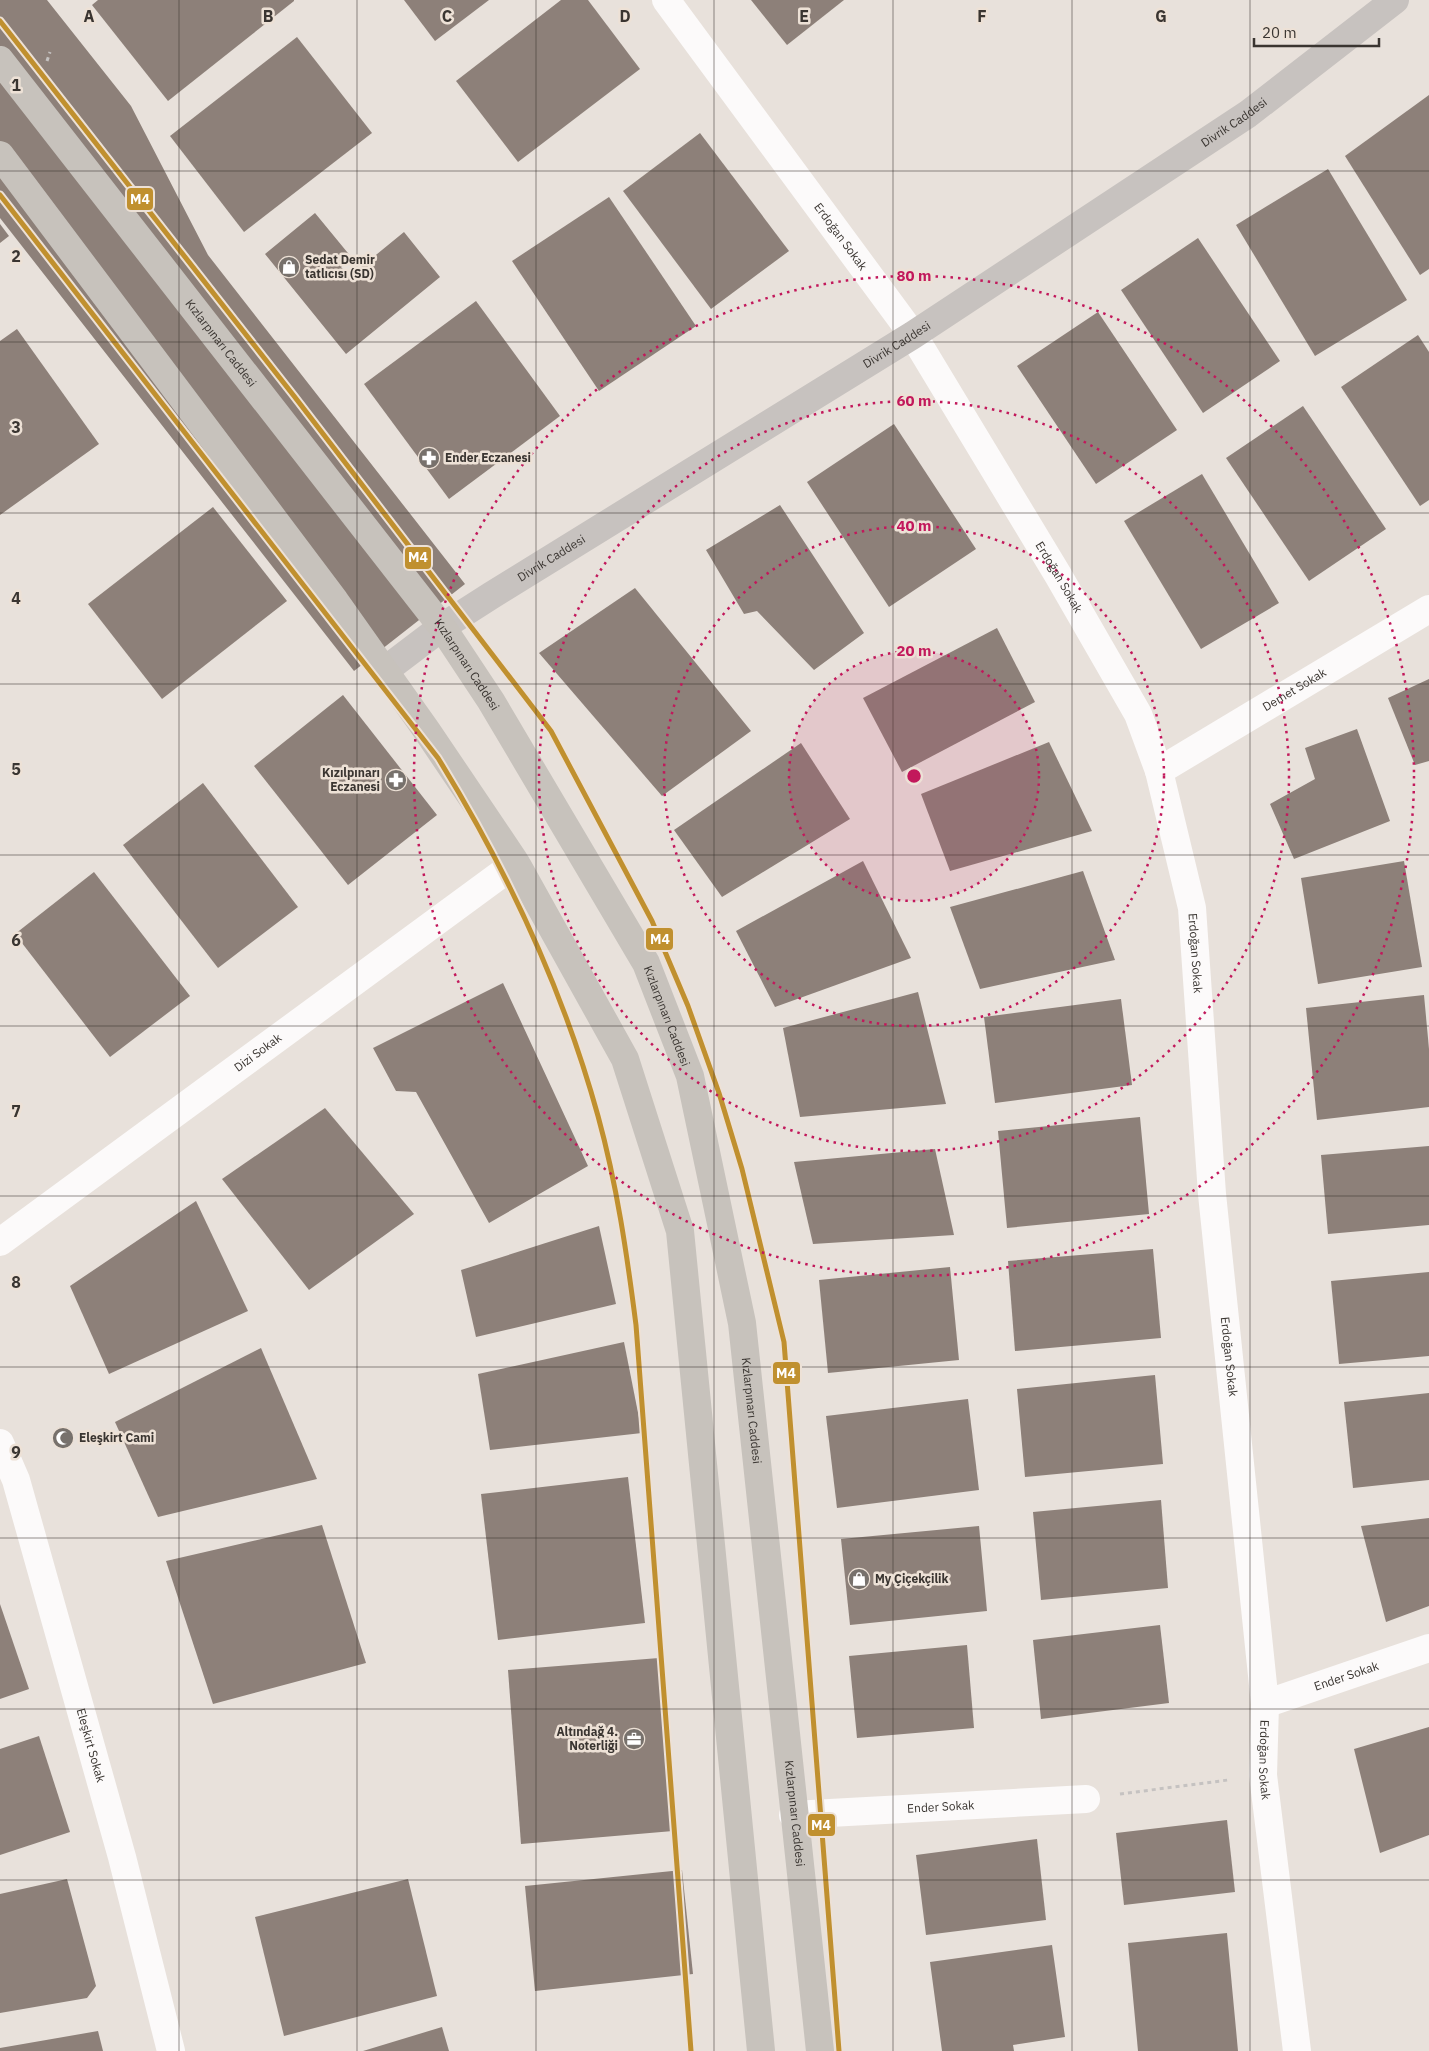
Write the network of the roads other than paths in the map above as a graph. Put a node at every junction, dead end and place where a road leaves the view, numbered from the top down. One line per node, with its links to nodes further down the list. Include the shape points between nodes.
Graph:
1 (666, 0): 5 (street, Erdoğan Sokak)
2 (1395, 0): 5 (street, Divrik Caddesi, via 1248,114)
3 (0, 60): 7 (main road, Kızlarpınarı Caddesi)
4 (0, 155): 8 (main road)
5 (913, 335): 7 (street, Divrik Caddesi); 9 (street, Erdoğan Sokak, via 1134,706)
6 (1429, 609): 9 (street, Demet Sokak)
7 (442, 627): 8 (street, Divrik Caddesi); 16 (main road, Kızlarpınarı Caddesi, via 491,701 646,963 690,1076 742,1323)
8 (384, 671): 10 (main road)
9 (1159, 771): 14 (street, Erdoğan Sokak, via 1192,908 1212,1194)
10 (516, 863): 11 (street, Dizi Sokak); 18 (main road, via 625,1059 680,1231)
11 (0, 1242)
12 (0, 1443): 17 (street, Eleşkirt Sokak, via 16,1480 109,1810)
13 (1429, 1648): 14 (street, Ender Sokak)
14 (1265, 1704): 20 (street, Erdoğan Sokak, via 1264,1775)
15 (1086, 1799): 16 (street, Ender Sokak)
16 (793, 1815): 19 (main road, Kızlarpınarı Caddesi)
17 (171, 2051)
18 (761, 2051)
19 (820, 2051)
20 (1297, 2051)

